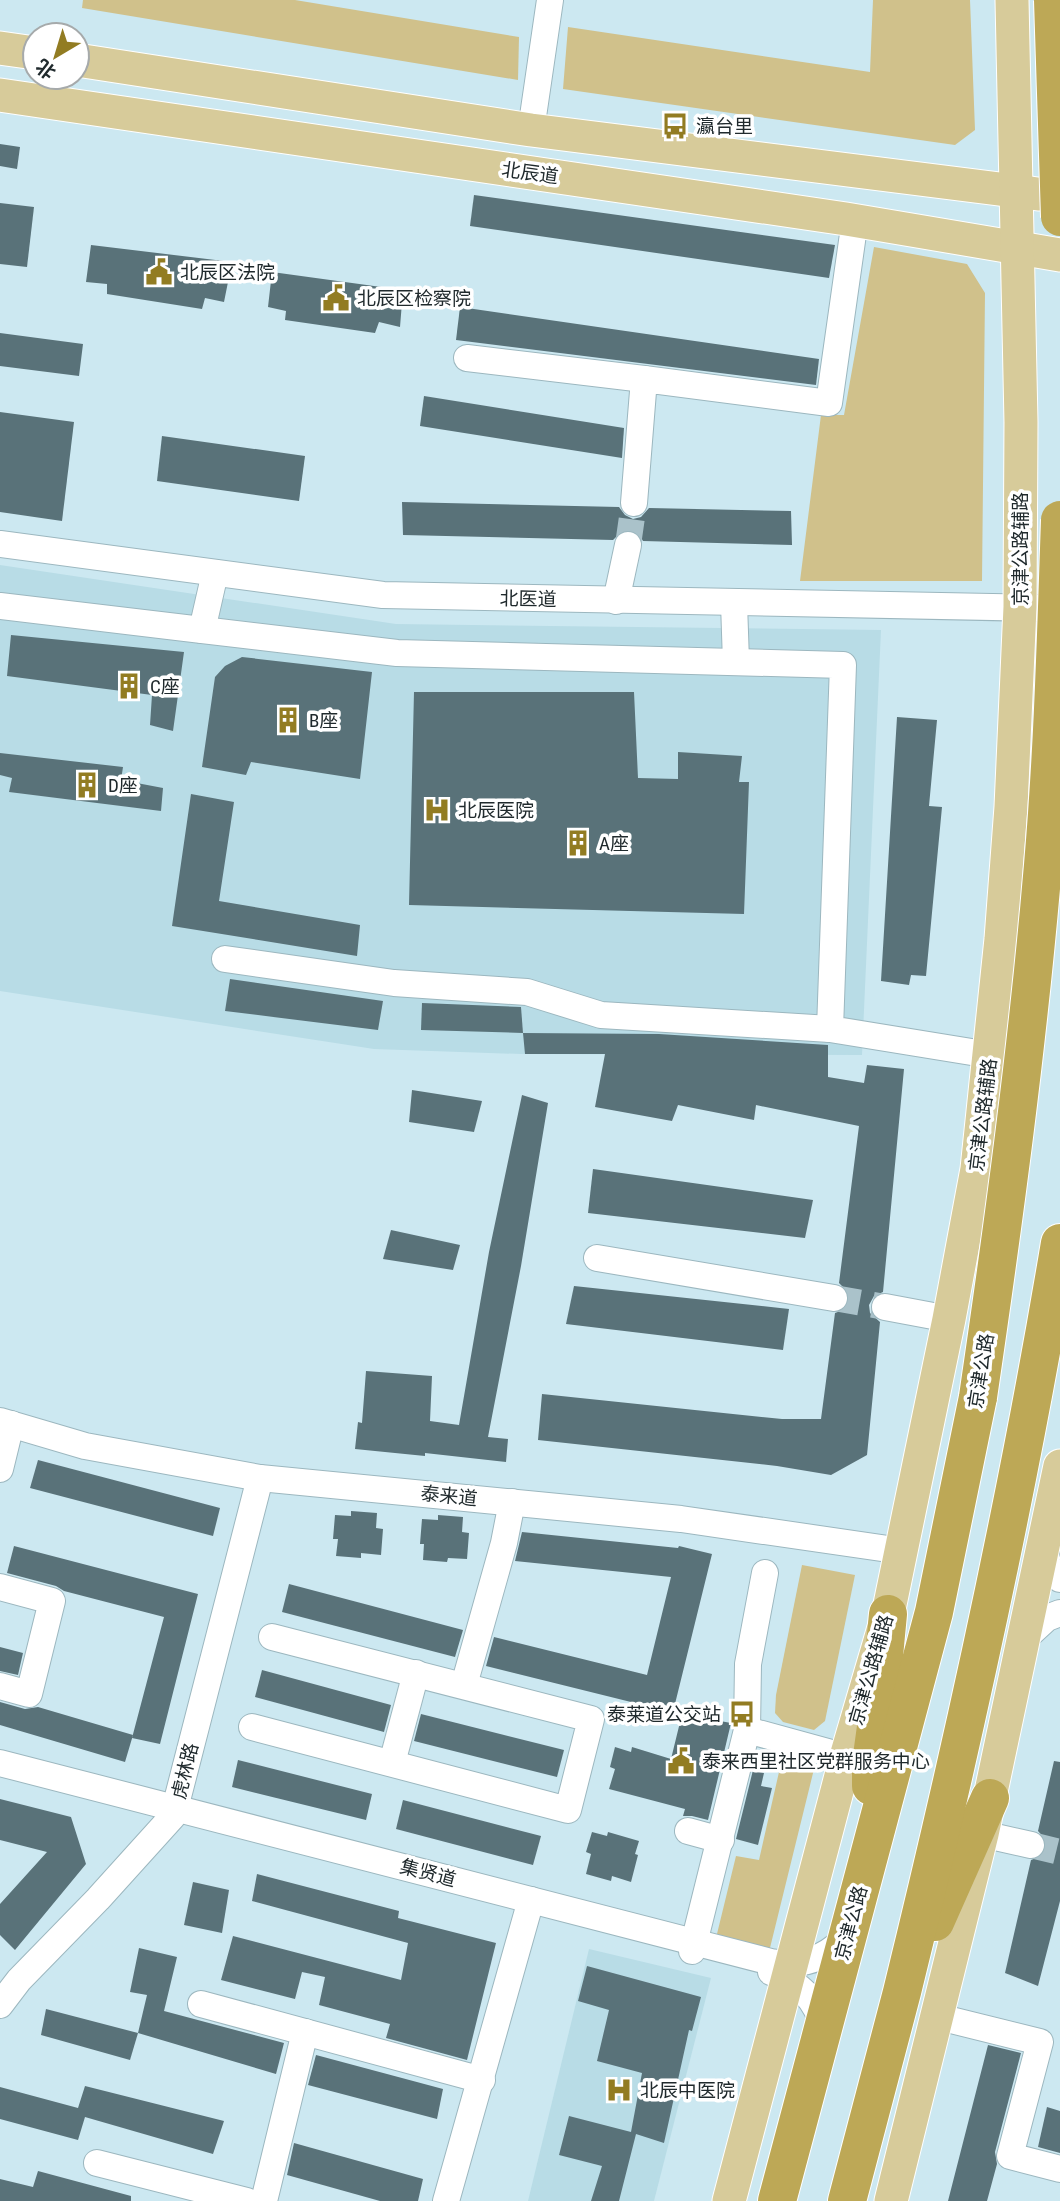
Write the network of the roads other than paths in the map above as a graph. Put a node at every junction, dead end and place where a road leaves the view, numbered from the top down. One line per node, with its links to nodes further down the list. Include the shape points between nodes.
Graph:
1 (550, 0): 8 (street)
2 (1012, 0): 9 (main road, 京津公路辅路)
3 (1053, 0): 11 (highway, bridge)
4 (0, 48): 5 (main road)
5 (21, 51)
6 (91, 62): 8 (main road)
7 (0, 95): 12 (main road, 北辰道)
8 (531, 130): 9 (main road)
9 (1018, 193): 10 (main road); 13 (main road, 京津公路辅路)
10 (1060, 196)
11 (1060, 217)
12 (855, 220): 13 (main road, 北辰道); 16 (street, via 829,403)
13 (1019, 248): 14 (main road, 北辰道); 25 (main road, 京津公路辅路)
14 (1060, 255)
15 (467, 358): 16 (street)
16 (644, 379): 17 (street)
17 (634, 503)
18 (1060, 520): 65 (highway, 京津公路, bridge, via 1042,878 1018,1110 978,1397 934,1612)
19 (0, 544): 21 (street, 北医道)
20 (628, 545): 22 (street)
21 (215, 573): 22 (street, 北医道, via 383,596); 27 (street)
22 (616, 601): 23 (street, 北医道)
23 (734, 603): 25 (street, 北医道); 28 (street)
24 (0, 606): 27 (street)
25 (1020, 607): 26 (street, 北医道); 31 (main road, 京津公路辅路, via 1011,807)
26 (1060, 609)
27 (202, 630): 28 (street, via 397,653)
28 (736, 662): 30 (street, via 842,665)
29 (225, 958): 30 (street, via 394,983 527,992 601,1015)
30 (830, 1029): 31 (street)
31 (990, 1055): 36 (main road, 京津公路辅路, via 977,1169)
32 (1060, 1243): 70 (highway, via 1032,1407 964,1732)
33 (597, 1258): 34 (street)
34 (834, 1298)
35 (885, 1307): 36 (street)
36 (949, 1319): 43 (main road, 京津公路辅路)
37 (6, 1422): 39 (street); 40 (street, 泰来道, via 85,1446)
38 (1060, 1466): 42 (main road)
39 (0, 1469)
40 (260, 1478): 41 (street, 泰来道); 60 (street, 虎林路)
41 (512, 1502): 43 (street, 泰来道, via 681,1518); 52 (street)
42 (1043, 1545): 45 (street, via 1048,1563); 50 (main road)
43 (902, 1551): 48 (main road, 京津公路辅路)
44 (765, 1573): 55 (street, via 748,1664)
45 (1060, 1579)
46 (0, 1587): 53 (street, via 52,1601 29,1693)
47 (1060, 1613): 50 (street, via 1046,1618)
48 (887, 1614): 56 (main road, 京津公路辅路); 65 (highway, via 871,1763)
49 (272, 1637): 51 (street)
50 (1022, 1641): 61 (main road)
51 (416, 1673): 52 (street); 58 (street)
52 (464, 1685): 58 (street, via 591,1719 568,1810)
53 (0, 1686)
54 (252, 1727): 58 (street)
55 (747, 1730): 56 (street); 63 (street)
56 (846, 1757): 69 (main road, 京津公路辅路)
57 (0, 1763): 60 (street, 集贤道)
58 (392, 1763)
59 (0, 1772): 60 (street, 集贤道)
60 (174, 1812): 66 (street, 集贤道); 71 (street, 虎林路)
61 (986, 1816): 64 (street); 70 (highway); 73 (main road)
62 (688, 1831): 63 (street)
63 (720, 1840): 68 (street)
64 (1031, 1845)
65 (867, 1863): 67 (highway, 京津公路)
66 (530, 1905): 68 (street, 集贤道); 76 (street)
67 (849, 1933): 69 (street, 集贤道, via 837,1947); 74 (highway, 京津公路)
68 (694, 1947): 69 (street, 集贤道, via 771,1962)
69 (790, 1972): 74 (street, via 814,2002); 82 (main road, 京津公路辅路)
70 (901, 1993): 84 (highway)
71 (0, 2004)
72 (201, 2004): 75 (street)
73 (935, 2016): 78 (street, via 1040,2042 1010,2156); 85 (main road)
74 (824, 2029): 83 (highway, 京津公路)
75 (305, 2032): 76 (street); 80 (street)
76 (482, 2080): 81 (street)
77 (97, 2163): 79 (street)
78 (1060, 2169)
79 (247, 2201)
80 (264, 2201)
81 (446, 2201)
82 (729, 2201)
83 (776, 2201)
84 (847, 2201)
85 (891, 2201)

